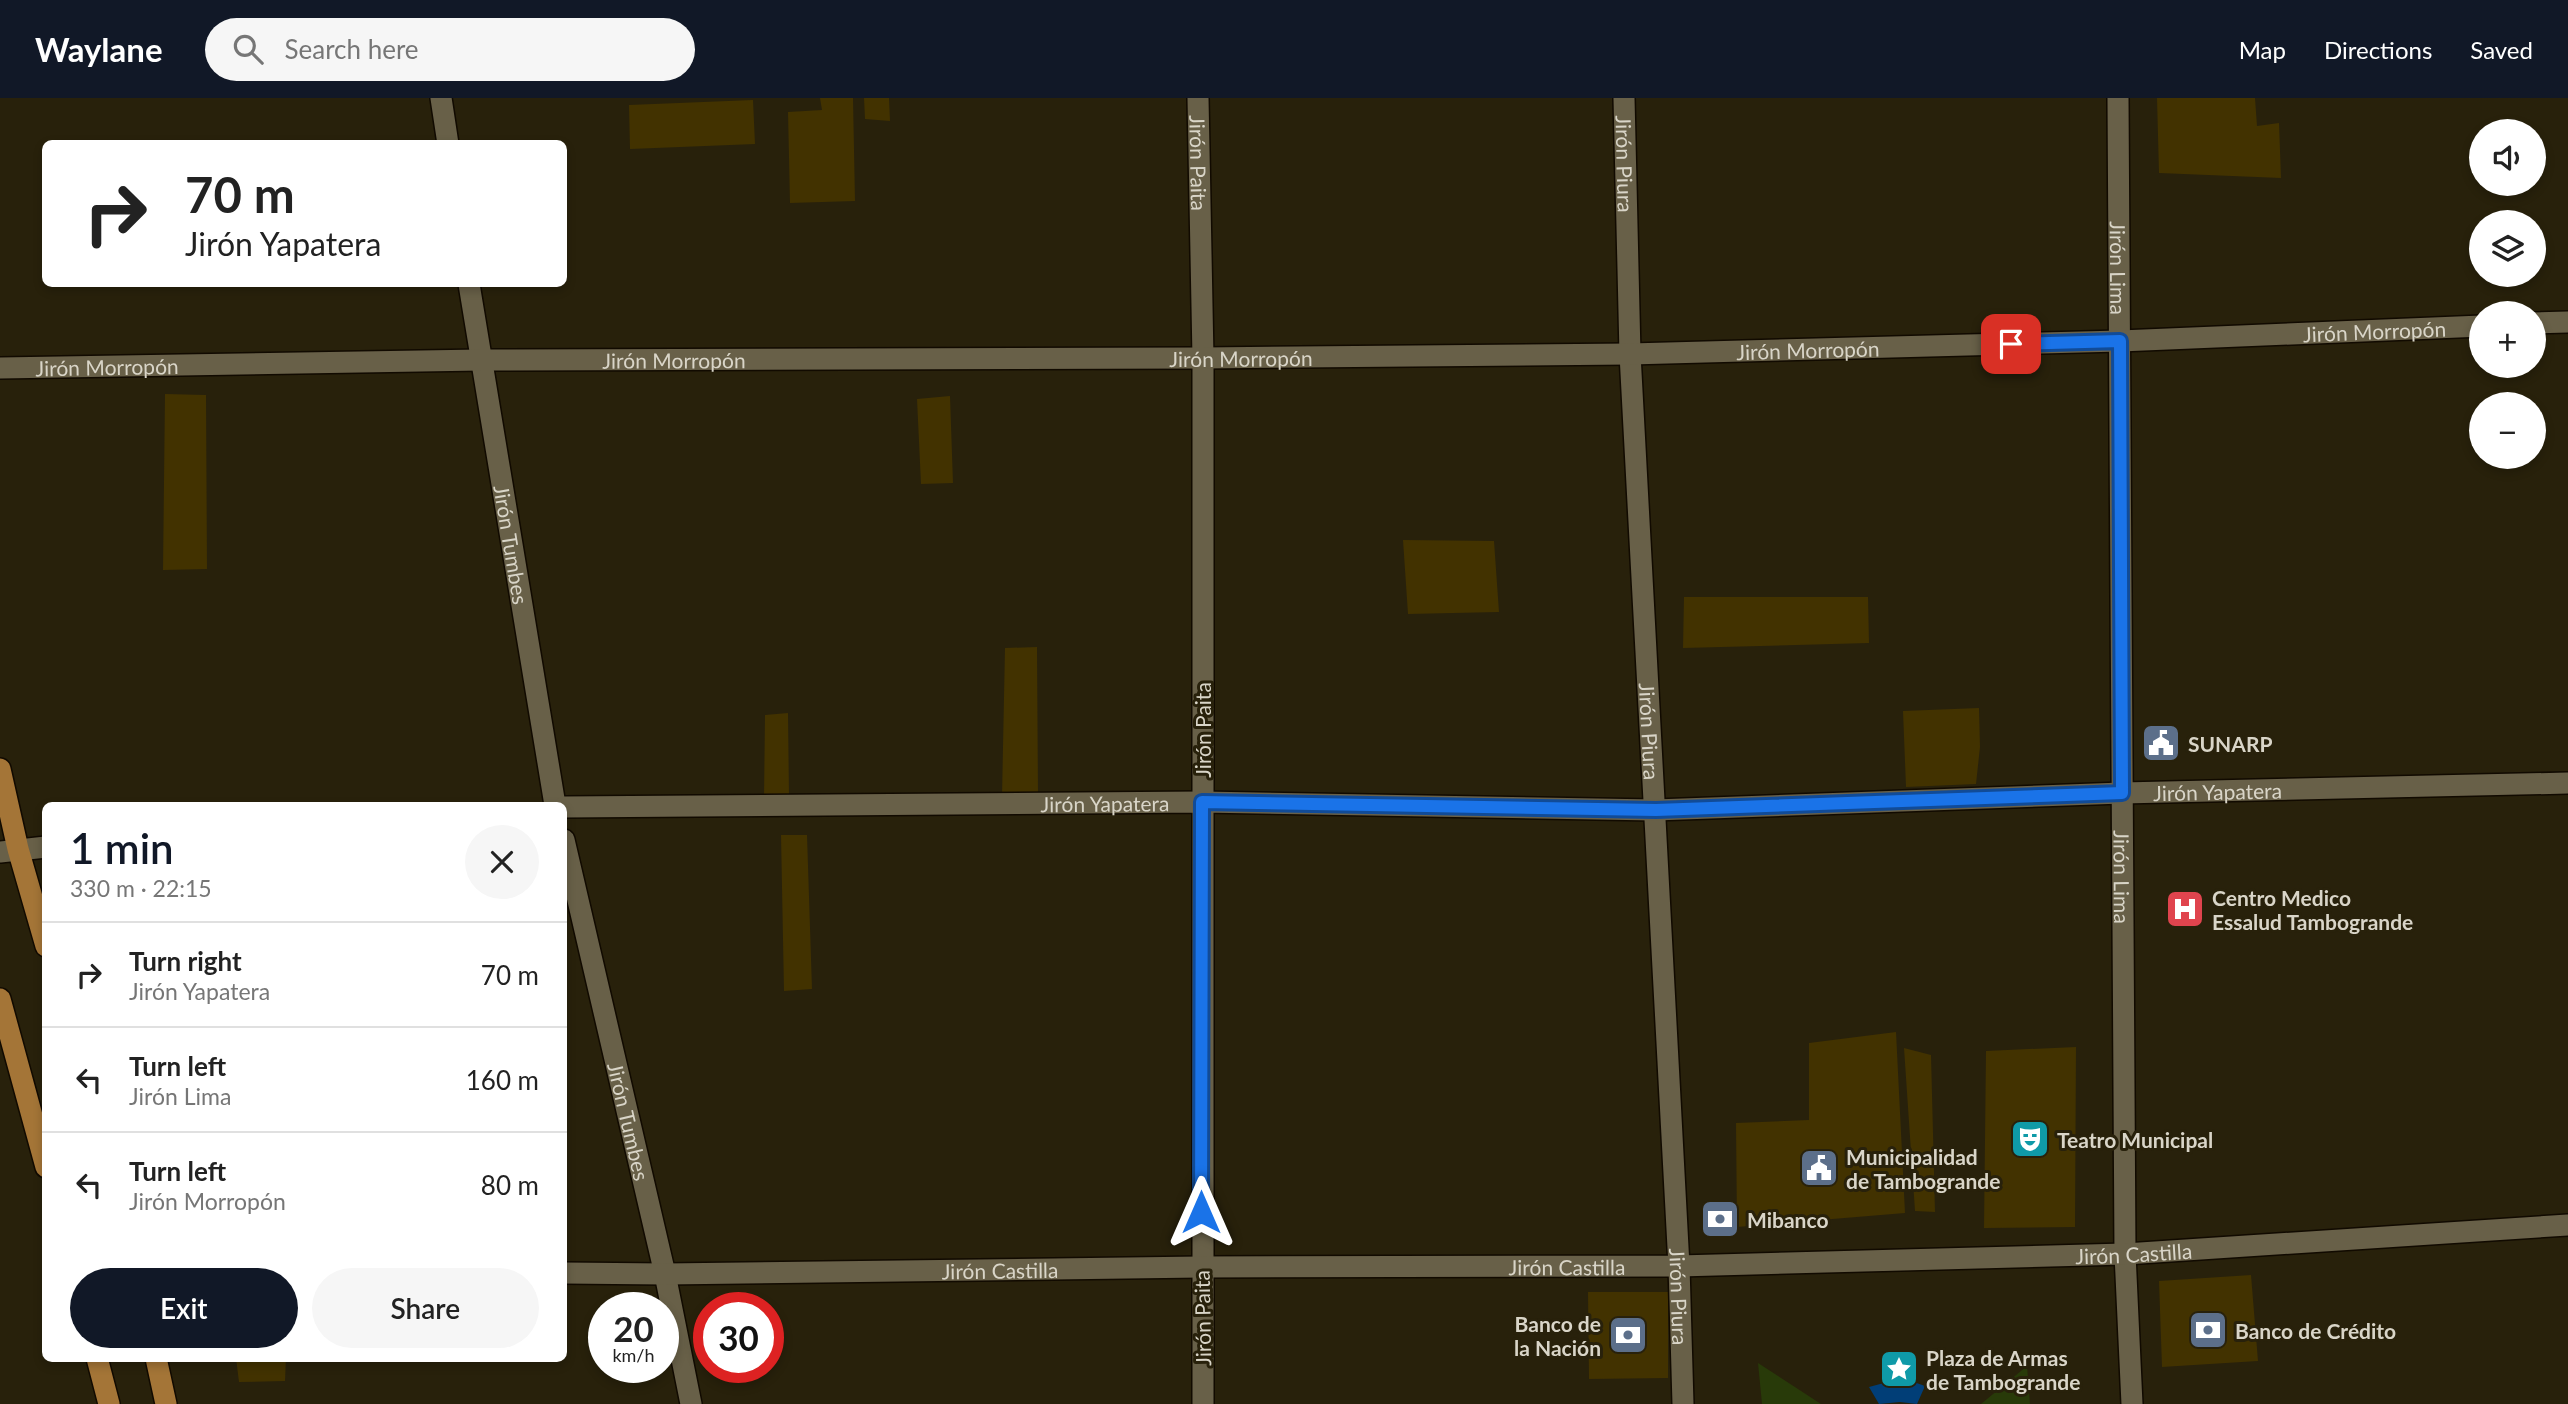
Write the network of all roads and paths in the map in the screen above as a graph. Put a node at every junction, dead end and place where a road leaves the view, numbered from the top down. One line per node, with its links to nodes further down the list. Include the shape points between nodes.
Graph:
1 (441, 98): 5 (street)
2 (1198, 98): 12 (street, Jirón Paita)
3 (1624, 98): 11 (street, Jirón Piura)
4 (2118, 98): 10 (street, Jirón Lima)
5 (447, 140)
6 (469, 287): 13 (street, Jirón Tumbes)
7 (2568, 322): 8 (street)
8 (2546, 323)
9 (2469, 327): 10 (street, Jirón Morropón)
10 (2120, 341): 11 (street, Jirón Morropón); 17 (street, Jirón Lima)
11 (1630, 354): 12 (street, Jirón Morropón); 21 (street, Jirón Piura)
12 (1203, 358): 13 (street, Jirón Morropón); 19 (street, Jirón Paita)
13 (481, 360): 14 (street, Jirón Morropón); 18 (street, Jirón Tumbes)
14 (0, 369)
15 (0, 769): 23 (main road)
16 (2568, 783): 17 (street, Jirón Yapatera)
17 (2122, 793): 21 (street, Jirón Yapatera); 29 (street, Jirón Lima)
18 (555, 802)
19 (1202, 802): 20 (street, Jirón Yapatera); 21 (street, Jirón Yapatera); 31 (street, Jirón Paita)
20 (567, 807)
21 (1656, 810): 30 (street, Jirón Piura)
22 (42, 847): 23 (street)
23 (9, 850): 25 (main road)
24 (567, 853): 33 (street, Jirón Tumbes)
25 (42, 936)
26 (0, 999): 27 (main road)
27 (42, 1152)
28 (2568, 1225): 29 (street, Jirón Castilla)
29 (2125, 1254): 30 (street, Jirón Castilla); 41 (street, Jirón Lima)
30 (1679, 1266): 31 (street, Jirón Castilla); 40 (street, Jirón Piura)
31 (1201, 1267): 33 (street, Jirón Castilla); 39 (street, Jirón Paita)
32 (567, 1273): 33 (street, Jirón Castilla)
33 (665, 1274): 38 (street, Jirón Tumbes)
34 (98, 1362): 36 (main road)
35 (157, 1362): 37 (main road)
36 (109, 1404)
37 (166, 1404)
38 (691, 1404)
39 (1203, 1404)
40 (1683, 1404)
41 (2132, 1404)

